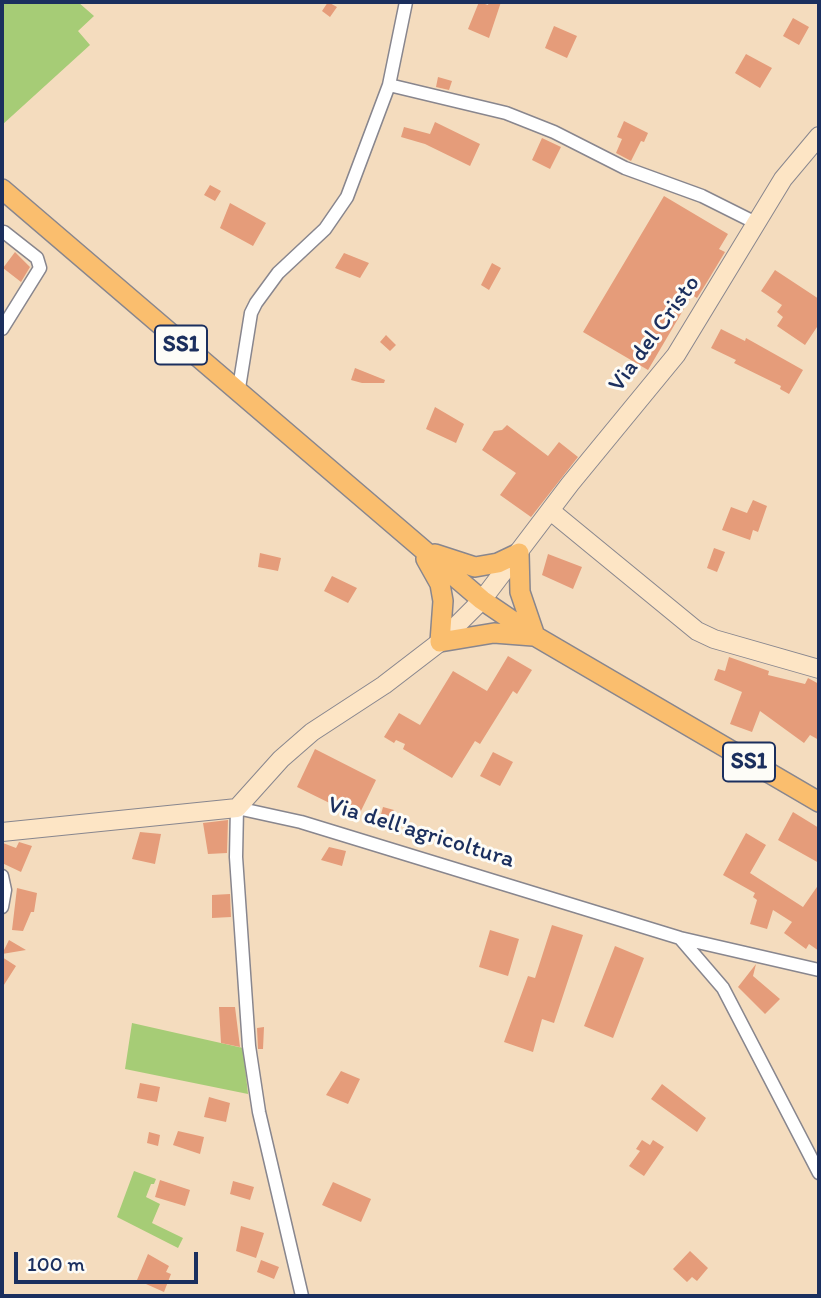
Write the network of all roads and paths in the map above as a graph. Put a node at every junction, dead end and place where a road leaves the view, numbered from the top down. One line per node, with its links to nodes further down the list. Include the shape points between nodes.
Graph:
1 (406, 2): 2 (street)
2 (389, 85): 5 (street, via 496,109); 8 (street, via 347,197 325,229 278,273 251,313)
3 (819, 136): 5 (street, Via del Cristo, via 783,179)
4 (2, 189): 8 (main road, SS1)
5 (758, 224): 9 (street, Via del Cristo, via 676,355)
6 (4, 232): 7 (street, via 37,258 40,268)
7 (2, 329)
8 (237, 394): 10 (main road, SS1)
9 (552, 512): 11 (street, Via del Cristo); 15 (street, via 697,631)
10 (421, 549): 11 (main road, via 475,567); 12 (main road, SS1); 14 (main road, via 440,584)
11 (519, 553): 12 (street, Via del Cristo); 13 (main road, via 520,592)
12 (482, 600): 13 (main road, SS1); 14 (street, Via del Cristo)
13 (535, 636): 14 (main road, via 494,633); 16 (main road, SS1)
14 (440, 642): 17 (street, Via del Cristo, via 312,732)
15 (819, 668)
16 (819, 803)
17 (237, 808): 18 (street, Via dell'agricoltura); 21 (street, Via dell'agricoltura, via 301,822); 24 (street, via 249,1046 259,1112)
18 (2, 832)
19 (2, 876): 20 (street)
20 (2, 907)
21 (680, 938): 22 (street, Via dell'agricoltura); 23 (street, via 723,988)
22 (819, 970)
23 (819, 1173)
24 (302, 1296)

